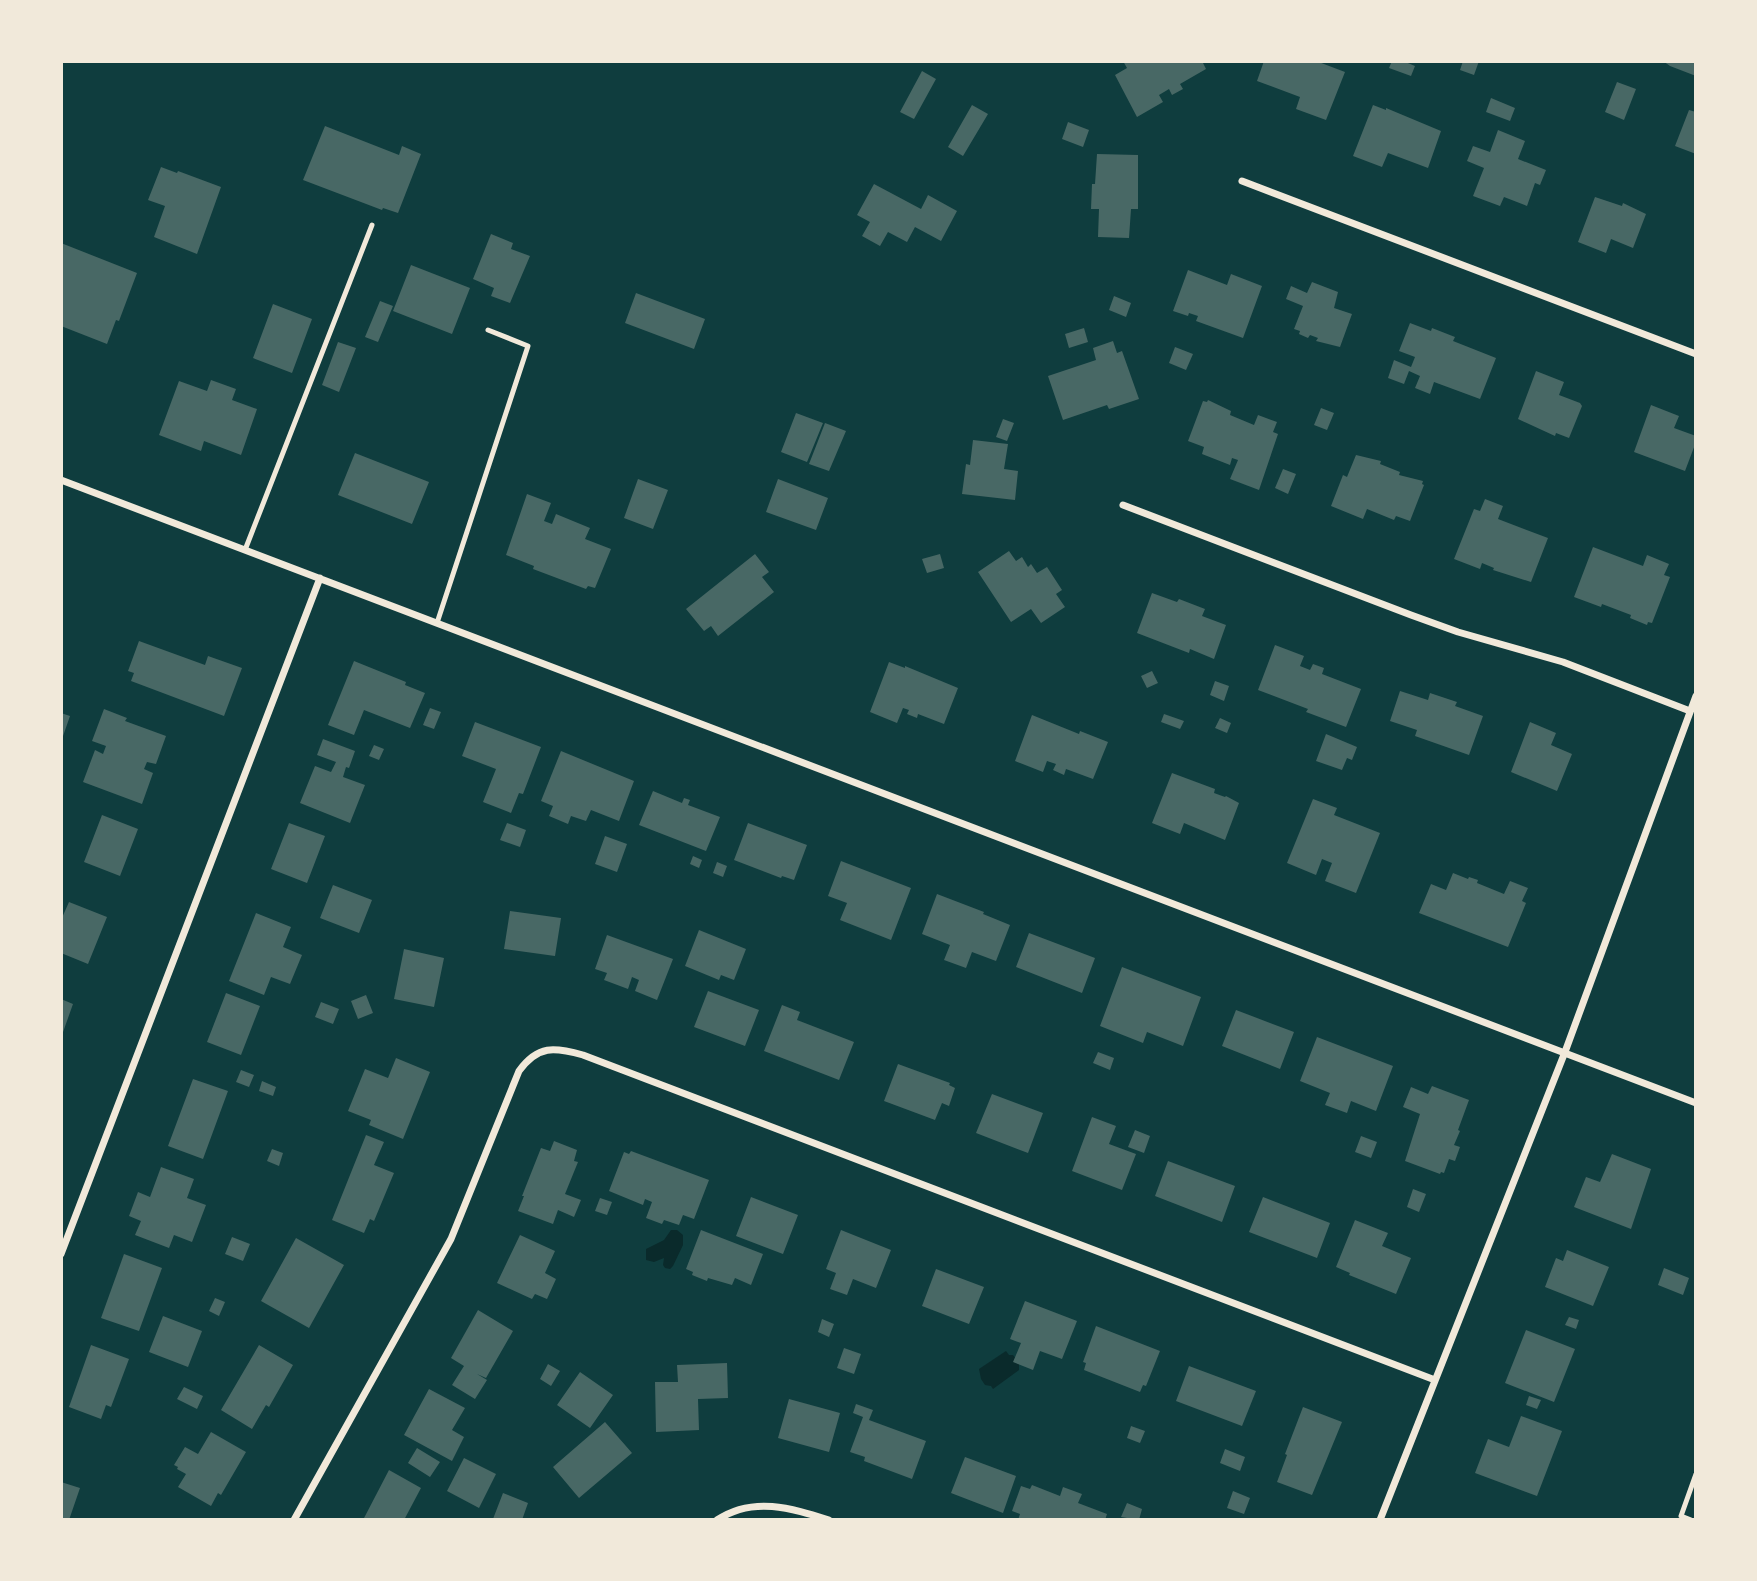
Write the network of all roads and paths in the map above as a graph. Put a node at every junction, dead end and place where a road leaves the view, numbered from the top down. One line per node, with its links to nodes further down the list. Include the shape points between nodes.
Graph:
1 (1242, 181): 4 (street)
2 (372, 225): 7 (lane)
3 (488, 330): 9 (lane, via 528,346)
4 (1696, 354)
5 (61, 480): 7 (street)
6 (1123, 505): 11 (street, via 1411,615 1563,662)
7 (245, 550): 8 (street)
8 (320, 578): 9 (street); 14 (street)
9 (437, 623): 12 (street)
10 (1696, 696): 11 (street)
11 (1693, 712): 12 (street)
12 (1565, 1052): 13 (street); 15 (street)
13 (1696, 1103)
14 (61, 1254)
15 (1435, 1380): 18 (street, via 583,1055 553,1049 527,1059 512,1084 450,1239); 21 (street)
16 (1696, 1474): 17 (lane)
17 (1680, 1518): 22 (lane)
18 (294, 1520)
19 (717, 1520): 20 (street, via 737,1509 767,1505)
20 (829, 1520)
21 (1380, 1520)
22 (1691, 1520)

